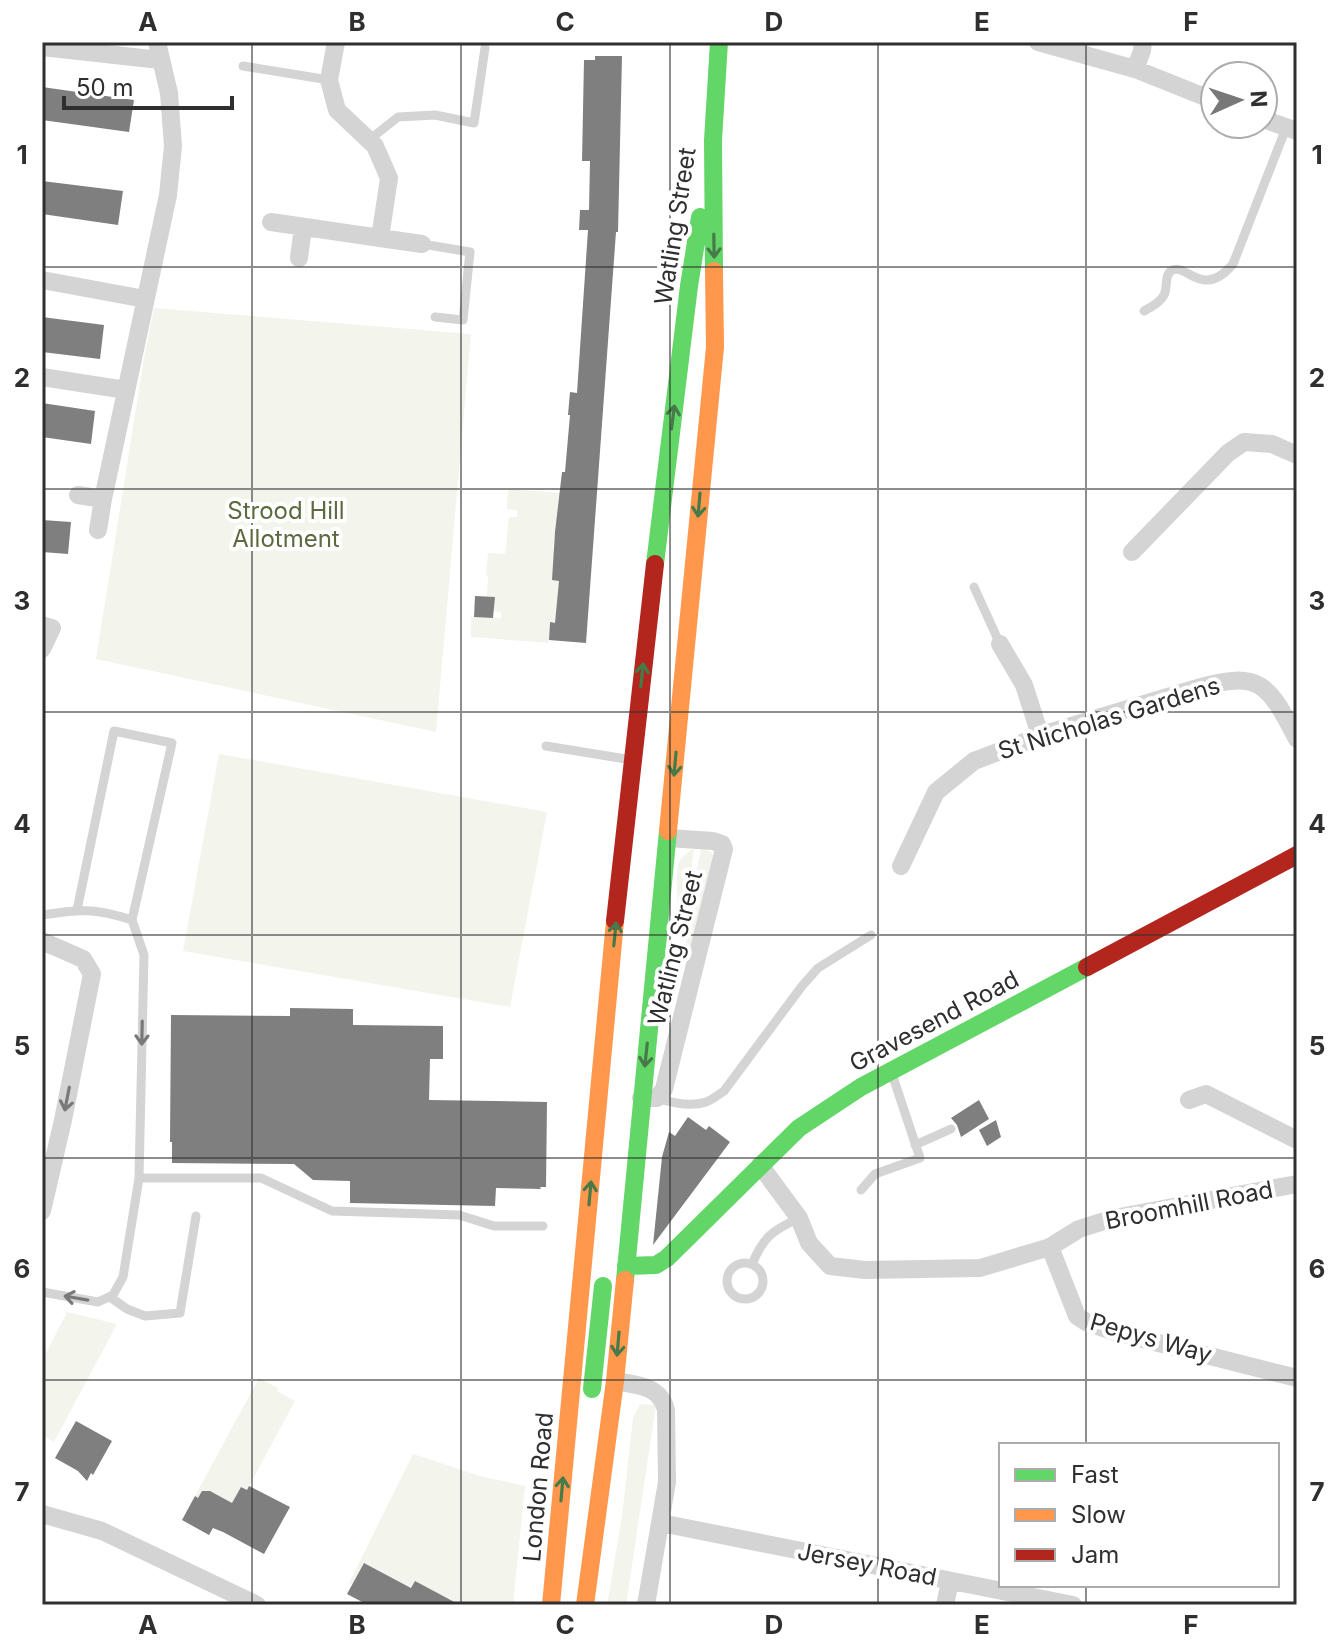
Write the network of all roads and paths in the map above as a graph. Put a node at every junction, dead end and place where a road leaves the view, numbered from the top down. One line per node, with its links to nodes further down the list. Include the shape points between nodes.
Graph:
1 (336, 42): 10 (street)
2 (719, 42): 14 (main road)
3 (1038, 42): 9 (street)
4 (1143, 42): 9 (street)
5 (42, 47): 7 (street)
6 (485, 48): 13 (lane, via 474,123 435,115 398,117)
7 (159, 51): 21 (street, via 173,146)
8 (243, 66): 10 (lane)
9 (1135, 69): 11 (street)
10 (329, 80): 13 (street, via 337,110)
11 (1199, 95)
12 (1291, 130): 22 (lane, via 1233,264 1210,281 1172,270 1164,295)
13 (369, 140): 17 (street, via 389,178)
14 (713, 140): 31 (main road, Watling Street, one-way to 31, via 715,343); 40 (main road, Watling Street, one-way to 14, via 647,628 687,302)
15 (271, 222): 16 (street)
16 (303, 227): 17 (street); 19 (street)
17 (380, 238): 18 (street)
18 (422, 244): 23 (lane, via 470,252 463,320)
19 (299, 258)
20 (42, 280): 21 (street)
21 (145, 299): 25 (street)
22 (1144, 311)
23 (435, 317)
24 (42, 377): 25 (street)
25 (126, 390): 28 (street)
26 (1297, 455): 30 (street, via 1272,444 1244,442)
27 (78, 495): 28 (street)
28 (103, 499): 29 (street)
29 (98, 530)
30 (1132, 552)
31 (692, 587): 34 (main road, Watling Street); 42 (main road, Watling Street, one-way to 42)
32 (974, 587): 35 (lane)
33 (42, 625): 36 (street, via 52,628)
34 (669, 639)
35 (1000, 644): 37 (street, via 1024,685)
36 (42, 649)
37 (1040, 735): 38 (street, St Nicholas Gardens, via 1240,679 1265,689); 44 (street, St Nicholas Gardens, via 974,761 936,792)
38 (1297, 739)
39 (546, 746): 40 (lane)
40 (642, 760): 52 (main road, Watling Street, one-way to 40)
41 (648, 836): 42 (main road, Watling Street)
42 (668, 838): 53 (main road, Watling Street, one-way to 53); 53 (street, Watling Street, via 715,841 724,849 664,1089)
43 (1297, 855): 51 (main road, Gravesend Road)
44 (901, 866)
45 (77, 910): 46 (lane); 47 (lane, via 106,911); 47 (lane, via 114,731 172,743)
46 (42, 915)
47 (132, 920): 59 (lane, one-way to 59, via 144,955)
48 (871, 935): 53 (lane, via 818,968 724,1091 698,1103)
49 (42, 941): 62 (street, one-way to 62, via 83,959 92,974)
50 (623, 1027): 52 (main road, Watling Street)
51 (891, 1070): 57 (lane); 58 (main road, Gravesend Road, via 799,1128)
52 (601, 1075): 69 (main road, Watling Street, one-way to 52)
53 (649, 1098): 68 (main road, Watling Street)
54 (1189, 1100): 56 (street, via 1206,1094)
55 (951, 1129): 57 (lane)
56 (1297, 1140)
57 (915, 1145): 61 (lane, via 920,1158 875,1174)
58 (760, 1165): 64 (street, Broomhill Road); 68 (main road, Gravesend Road, via 667,1258 656,1265)
59 (139, 1178): 65 (lane, via 261,1178 332,1211 459,1215 494,1226); 71 (lane, via 123,1277)
60 (1297, 1184): 66 (street, Broomhill Road, via 1114,1218 1079,1229)
61 (861, 1190)
62 (42, 1211)
63 (196, 1216): 71 (lane, via 180,1313 145,1316)
64 (799, 1218): 66 (street, Broomhill Road, via 809,1243 830,1266 980,1268); 67 (lane, via 761,1243)
65 (543, 1226)
66 (1050, 1247): 74 (street, Pepys Way, via 1077,1316 1086,1322)
67 (752, 1264)
68 (626, 1266): 73 (main road, via 603,1285); 75 (main road, one-way to 75)
69 (582, 1270): 72 (main road, London Road)
70 (42, 1292): 71 (lane, one-way to 70, via 96,1302)
71 (110, 1297)
72 (573, 1374): 73 (main road); 82 (main road, London Road, one-way to 72)
73 (593, 1378): 75 (main road); 76 (main road)
74 (1297, 1378)
75 (615, 1381): 79 (street, via 653,1390 665,1405 668,1461); 80 (main road)
76 (590, 1409)
77 (578, 1510): 82 (main road)
78 (42, 1514): 83 (street, via 102,1531)
79 (661, 1523): 81 (street, Jersey Road); 86 (street)
80 (594, 1544): 84 (main road); 85 (main road)
81 (950, 1581): 87 (street); 88 (street, Jersey Road)
82 (551, 1600)
83 (257, 1605)
84 (575, 1605)
85 (585, 1605)
86 (646, 1605)
87 (945, 1605)
88 (1073, 1605)

